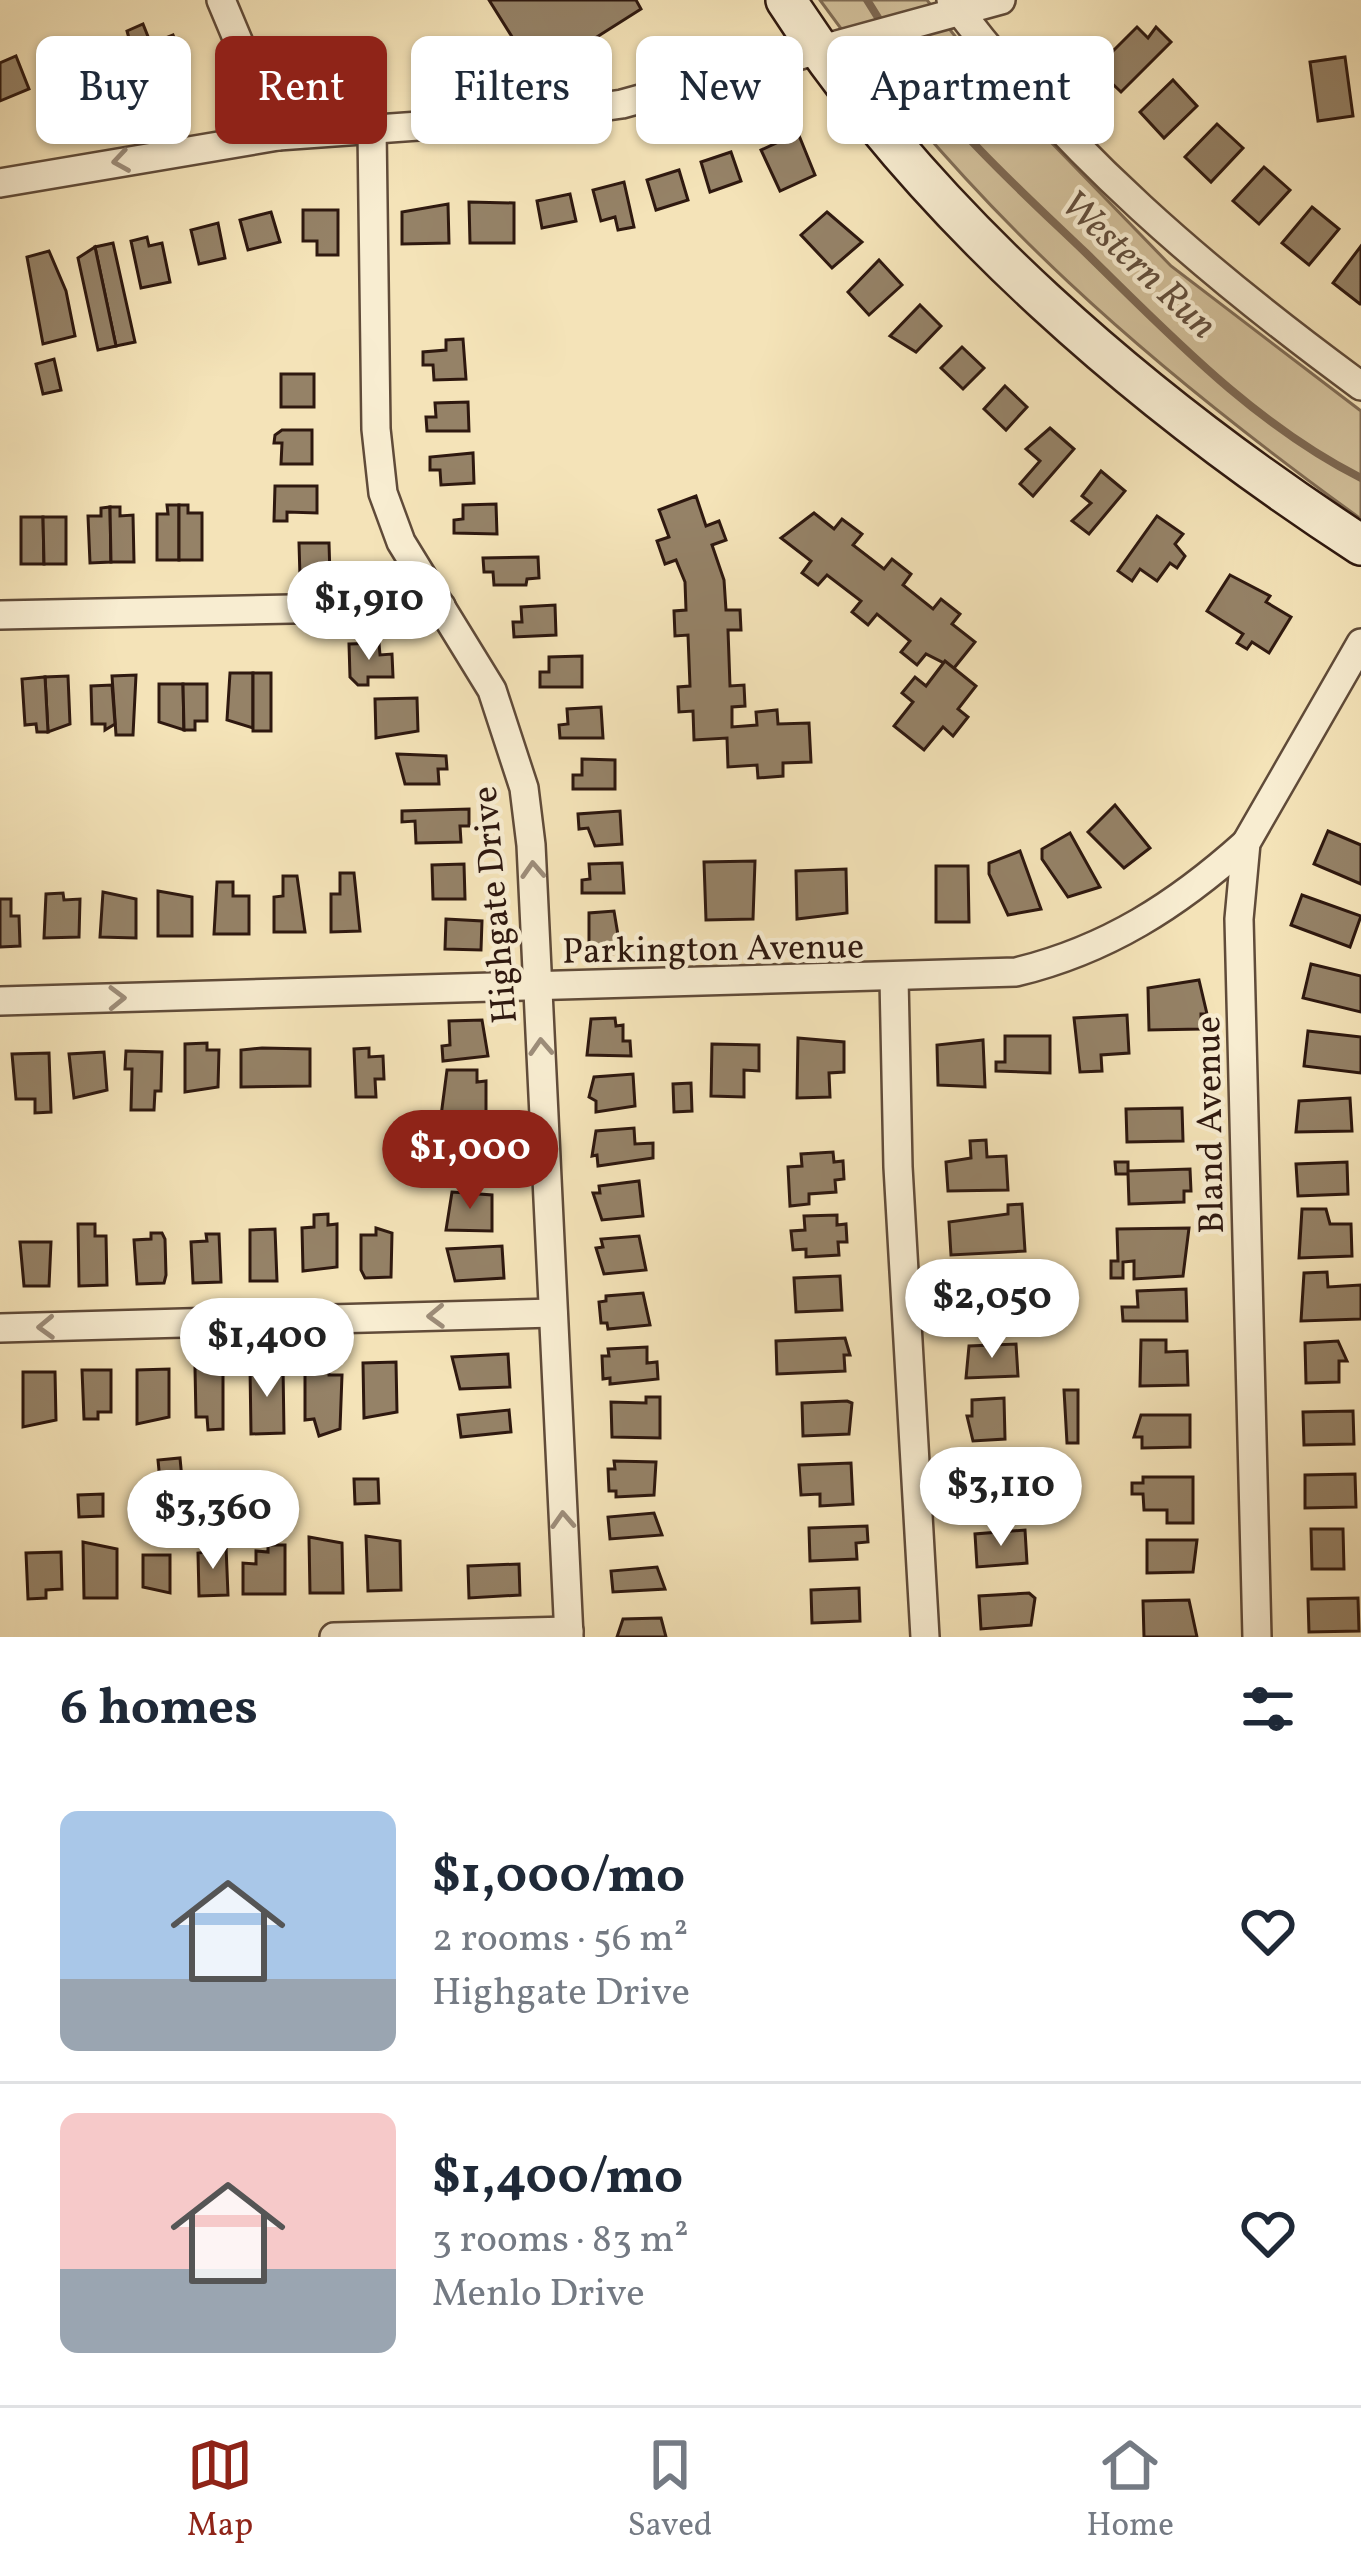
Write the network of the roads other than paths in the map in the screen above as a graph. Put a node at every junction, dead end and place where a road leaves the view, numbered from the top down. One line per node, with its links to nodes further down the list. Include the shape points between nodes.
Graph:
1 (221, 0): 5 (street)
2 (786, 0): 6 (main road)
3 (1001, 0): 4 (street)
4 (954, 4): 6 (street); 11 (street, via 1028,95 1152,219)
5 (236, 36)
6 (818, 50): 7 (street, via 622,104); 12 (main road, via 953,206 1130,377)
7 (387, 128)
8 (231, 144): 10 (street, one-way to 10)
9 (372, 144): 13 (street, Highgate Drive, via 378,466 401,542)
10 (0, 183)
11 (1361, 386)
12 (1361, 545)
13 (441, 606): 14 (street); 18 (street, Highgate Drive, one-way to 13, via 524,788 492,690)
14 (0, 615)
15 (1361, 643): 16 (street, Bland Avenue)
16 (1246, 843): 17 (street, Parkington Avenue, via 1190,894 1079,952 1016,971); 25 (street, Bland Avenue, via 1240,943)
17 (894, 978): 18 (street, Parkington Avenue); 24 (street)
18 (538, 987): 19 (street, Parkington Avenue, one-way to 18); 20 (street, Highgate Drive, one-way to 18)
19 (0, 1001)
20 (553, 1313): 21 (street, one-way to 21); 22 (street, Highgate Drive, one-way to 20)
21 (0, 1328)
22 (569, 1634): 23 (street)
23 (334, 1637)
24 (926, 1637)
25 (1257, 1637)

